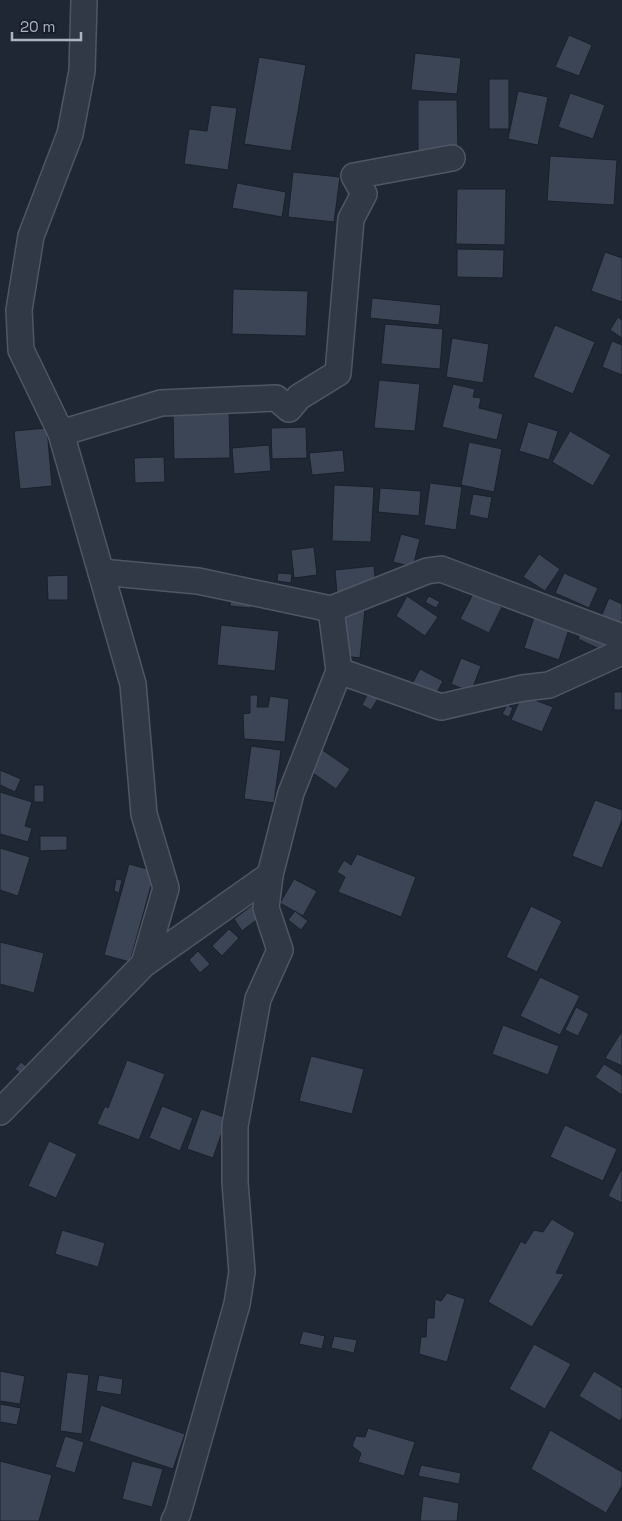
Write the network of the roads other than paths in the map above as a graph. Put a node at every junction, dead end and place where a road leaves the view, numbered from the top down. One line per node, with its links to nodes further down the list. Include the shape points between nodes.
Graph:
1 (84, 0): 3 (street, via 82,71 70,134 31,236 19,310 21,350)
2 (452, 158): 3 (street, via 354,176 364,194 351,219 338,373 299,397 289,410 276,398 161,403)
3 (61, 433): 4 (street)
4 (101, 572): 5 (street, via 198,581); 10 (street, via 133,684 144,814 166,888)
5 (330, 609): 6 (street, via 427,571 441,569); 8 (street)
6 (622, 637)
7 (622, 652): 8 (street, via 549,685 441,707)
8 (339, 670): 9 (street, via 291,793)
9 (270, 876): 10 (street); 12 (street, via 266,908 280,950 258,999 235,1126 235,1182 242,1272 237,1304)
10 (144, 964): 11 (street)
11 (0, 1112)
12 (174, 1521)

